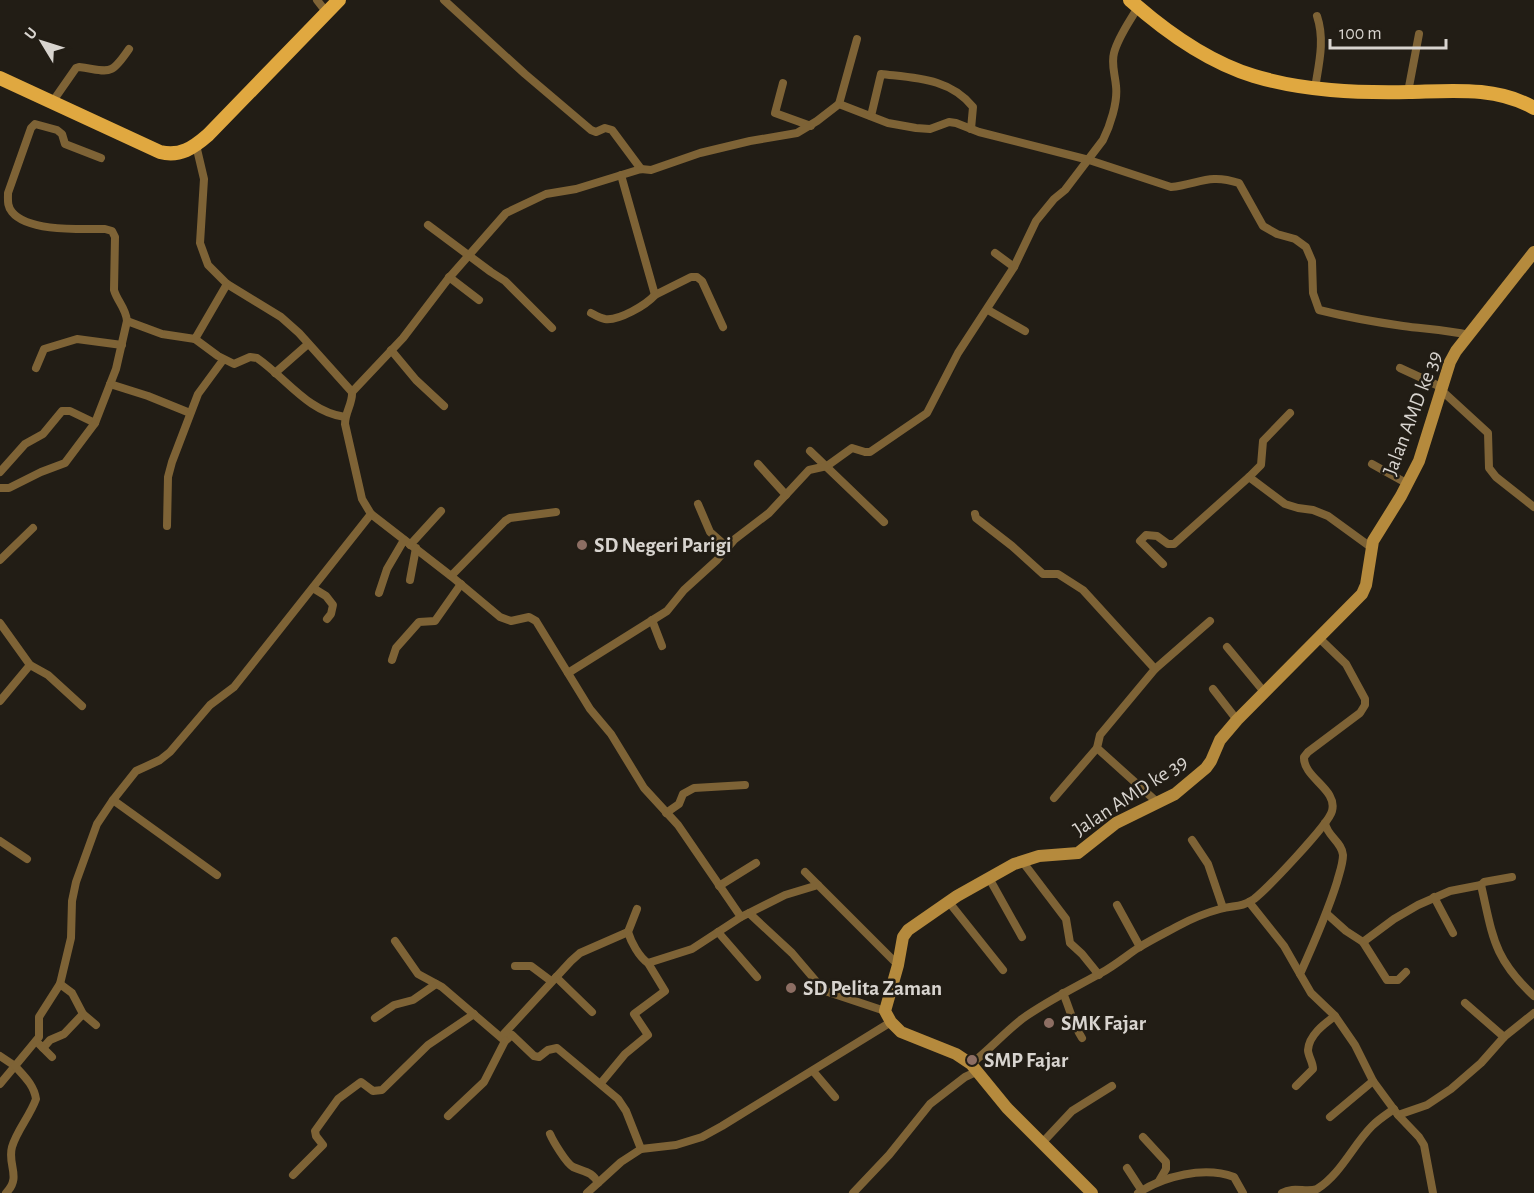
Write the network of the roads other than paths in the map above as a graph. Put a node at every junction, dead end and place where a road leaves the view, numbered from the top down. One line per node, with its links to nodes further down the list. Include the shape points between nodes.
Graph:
1 (317, 0): 5 (street)
2 (339, 0): 5 (main road)
3 (444, 0): 23 (street, via 591,130 614,131)
4 (1134, 4): 12 (main road, via 1177,37 1232,68 1268,80); 22 (street, via 1114,52 1117,87 1108,132)
5 (327, 13): 20 (main road)
6 (1317, 16): 12 (street, via 1322,30)
7 (1419, 34): 13 (street)
8 (857, 39): 15 (street)
9 (129, 49): 14 (street, via 117,67 109,70 76,68)
10 (0, 78): 14 (main road)
11 (783, 83): 18 (street, via 775,113)
12 (1315, 88): 13 (main road)
13 (1408, 92): 16 (main road, via 1490,92 1510,96)
14 (53, 101): 20 (main road, via 160,152 170,155)
15 (839, 104): 17 (street); 18 (street)
16 (1534, 108)
17 (871, 116): 19 (street, via 916,128 930,129 952,122); 19 (street, via 881,74 913,78 936,81 967,100 973,107)
18 (811, 126): 23 (street, via 796,134 750,141 651,170)
19 (971, 129): 22 (street)
20 (196, 145): 31 (street, via 204,179 199,240 208,265)
21 (101, 158): 36 (street, via 65,144 57,130 35,124 8,194 8,204 16,216 54,229 112,231 114,290)
22 (1089, 160): 29 (street, via 1039,216); 40 (street, via 1172,187 1203,179 1224,178 1239,183 1263,226 1306,247 1312,261 1312,293 1319,310)
23 (641, 169): 24 (street)
24 (621, 175): 28 (street, via 546,194 512,209); 32 (street)
25 (428, 225): 28 (street)
26 (1534, 252): 40 (street, Jalan AMD ke 39)
27 (995, 253): 29 (street)
28 (469, 254): 30 (street); 38 (street, via 505,281)
29 (1014, 267): 34 (street)
30 (449, 277): 33 (street); 44 (street)
31 (227, 284): 41 (street); 42 (street, via 281,316)
32 (655, 295): 35 (street, via 635,310 609,319); 37 (street, via 691,277 699,278)
33 (479, 300)
34 (988, 310): 39 (street); 60 (street, via 958,353 923,417 870,452 852,448)
35 (591, 313)
36 (127, 321): 41 (street, via 162,334); 43 (street)
37 (723, 327)
38 (552, 328)
39 (1025, 331)
40 (1469, 335): 50 (street, Jalan AMD ke 39, via 1450,362)
41 (195, 339): 45 (street)
42 (308, 344): 48 (street); 51 (street)
43 (123, 345): 46 (street, via 66,341 44,349); 49 (street)
44 (391, 350): 51 (street); 52 (street)
45 (223, 360): 48 (street, via 234,364 253,357); 53 (street, via 207,380)
46 (36, 368)
47 (1400, 368): 50 (street)
48 (275, 373): 55 (street, via 314,406)
49 (110, 384): 53 (street); 56 (street)
50 (1441, 388): 63 (street, Jalan AMD ke 39, via 1423,450); 67 (street, via 1488,433 1487,463 1491,472)
51 (352, 392): 55 (street)
52 (444, 406)
53 (190, 413): 73 (street, via 168,477)
54 (1290, 413): 62 (street, via 1263,441 1261,465)
55 (345, 417): 70 (street, via 362,499)
56 (95, 423): 61 (street, via 62,411 43,434 23,446); 64 (street, via 65,464 9,488)
57 (810, 451): 60 (street)
58 (758, 464): 65 (street)
59 (1372, 464): 63 (street)
60 (826, 466): 65 (street, via 808,470); 72 (street)
61 (0, 472)
62 (1249, 477): 77 (street, via 1285,504 1328,516); 79 (street, via 1174,544 1155,535 1146,535 1140,541)
63 (1408, 484): 77 (street, Jalan AMD ke 39, via 1378,531)
64 (0, 488)
65 (786, 495): 76 (street)
66 (698, 504): 76 (street, via 710,532)
67 (1534, 507)
68 (441, 511): 75 (street)
69 (556, 512): 80 (street, via 505,521)
70 (371, 514): 75 (street); 83 (street)
71 (975, 514): 94 (street, via 1043,574 1058,574 1083,590)
72 (884, 522)
73 (167, 526)
74 (33, 528): 78 (street)
75 (410, 544): 80 (street); 81 (street); 84 (street, via 387,569)
76 (728, 547): 86 (street, via 671,608)
77 (1372, 548): 89 (street, Jalan AMD ke 39, via 1362,594)
78 (0, 560)
79 (1163, 564)
80 (451, 576): 82 (street)
81 (410, 580)
82 (461, 584): 92 (street, via 435,621 419,622 396,648); 95 (street, via 500,617 511,621 529,617 536,621)
83 (313, 588): 85 (street, via 333,605); 104 (street, via 234,687 210,705 170,752 136,771)
84 (379, 593)
85 (327, 619)
86 (652, 620): 90 (street); 95 (street)
87 (1210, 621): 94 (street)
88 (0, 623): 93 (street)
89 (1319, 638): 97 (street, Jalan AMD ke 39); 107 (street, via 1346,664 1365,699 1360,713 1304,757 1306,767 1332,800 1332,811)
90 (662, 645)
91 (1227, 647): 97 (street)
92 (392, 660)
93 (30, 665): 98 (street); 99 (street, via 48,675)
94 (1155, 669): 101 (street, via 1100,735)
95 (568, 673): 106 (street, via 644,788)
96 (1213, 689): 100 (street)
97 (1265, 693): 100 (street, Jalan AMD ke 39)
98 (0, 701)
99 (82, 706)
100 (1237, 720): 105 (street, Jalan AMD ke 39, via 1220,740 1206,768 1183,789)
101 (1097, 748): 103 (street); 105 (street)
102 (744, 785): 106 (street, via 694,788)
103 (1054, 798)
104 (113, 800): 114 (street); 144 (street, via 93,834 76,882 71,938)
105 (1157, 802): 111 (street, Jalan AMD ke 39, via 1116,823 1078,853)
106 (666, 813): 119 (street)
107 (1325, 823): 122 (street, via 1274,881); 126 (street, via 1343,854)
108 (1192, 840): 124 (street, via 1208,864)
109 (0, 841): 110 (street)
110 (27, 859)
111 (1022, 861): 116 (street, Jalan AMD ke 39); 141 (street, via 1066,919 1070,943)
112 (756, 863): 119 (street)
113 (805, 872): 117 (street)
114 (217, 875)
115 (1512, 877): 118 (street)
116 (989, 878): 121 (street, Jalan AMD ke 39); 131 (street)
117 (818, 885): 127 (street, via 785,895); 136 (street)
118 (1480, 885): 120 (street); 147 (street, via 1492,938 1502,959)
119 (718, 886): 127 (street)
120 (1434, 897): 130 (street); 133 (street)
121 (948, 901): 136 (street, Jalan AMD ke 39, via 905,933); 138 (street)
122 (1249, 902): 124 (street); 140 (street, via 1284,946)
123 (1118, 905): 134 (street)
124 (1223, 908): 134 (street, via 1192,919)
125 (637, 909): 128 (street)
126 (1327, 914): 133 (street); 140 (street)
127 (745, 915): 129 (street); 155 (street, via 792,953 828,992)
128 (628, 932): 135 (street); 143 (street, via 580,953)
129 (718, 932): 135 (street, via 684,952); 142 (street)
130 (1453, 933)
131 (1022, 937)
132 (395, 941): 145 (street, via 413,969)
133 (1363, 942): 139 (street, via 1387,980 1398,980)
134 (1140, 947): 141 (street)
135 (648, 963): 168 (street, via 665,991 634,1014 648,1035 625,1054)
136 (898, 964): 155 (street, Jalan AMD ke 39)
137 (514, 966): 143 (street, via 531,966)
138 (1003, 970)
139 (1406, 972)
140 (1300, 974): 153 (street, via 1311,993)
141 (1099, 975): 146 (street)
142 (757, 977)
143 (553, 979): 149 (street); 159 (street)
144 (60, 984): 151 (street, via 76,998); 160 (street, via 39,1017 40,1034)
145 (436, 984): 152 (street); 154 (street, via 413,1000 394,1005)
146 (1063, 993): 158 (street); 165 (street, via 1005,1032)
147 (1534, 996)
148 (1465, 1004): 157 (street)
149 (592, 1012)
150 (1534, 1013): 157 (street)
151 (83, 1014): 156 (street); 161 (street)
152 (474, 1014): 159 (street); 181 (street, via 428,1045 382,1090 374,1091 361,1082 338,1099 315,1131 323,1145)
153 (1335, 1016): 167 (street); 171 (street, via 1315,1034 1308,1049 1313,1069)
154 (375, 1017)
155 (888, 1017): 165 (street, via 901,1032 956,1054); 166 (street)
156 (96, 1025)
157 (1504, 1037): 173 (street, via 1452,1089 1427,1105)
158 (1082, 1038)
159 (503, 1039): 168 (street, via 512,1035 539,1057 557,1048); 174 (street, via 484,1082)
160 (36, 1041): 161 (street); 164 (street)
161 (43, 1048): 163 (street)
162 (0, 1056): 164 (street)
163 (52, 1057)
164 (15, 1066): 169 (street); 185 (street, via 36,1099 12,1145 14,1179)
165 (975, 1067): 178 (street, via 1007,1108); 186 (street, via 930,1104)
166 (813, 1071): 172 (street); 179 (street, via 702,1137)
167 (1373, 1081): 173 (street); 175 (street)
168 (601, 1083): 179 (street, via 626,1111)
169 (0, 1084)
170 (1113, 1086): 178 (street, via 1072,1111)
171 (1296, 1086)
172 (835, 1097)
173 (1396, 1112): 189 (street, via 1373,1125 1316,1190 1289,1189); 190 (street, via 1424,1145)
174 (448, 1116)
175 (1330, 1117)
176 (550, 1134): 183 (street, via 567,1162 589,1172)
177 (1143, 1137): 182 (street, via 1166,1162)
178 (1042, 1143): 187 (street)
179 (641, 1149): 183 (street, via 621,1162)
180 (1127, 1168): 184 (street)
181 (293, 1175)
182 (1159, 1181): 184 (street); 188 (street, via 1180,1174 1230,1176 1237,1180)
183 (594, 1189)
184 (1140, 1192)
185 (6, 1193)
186 (853, 1193)
187 (1092, 1193)
188 (1243, 1193)
189 (1282, 1193)
190 (1432, 1193)

